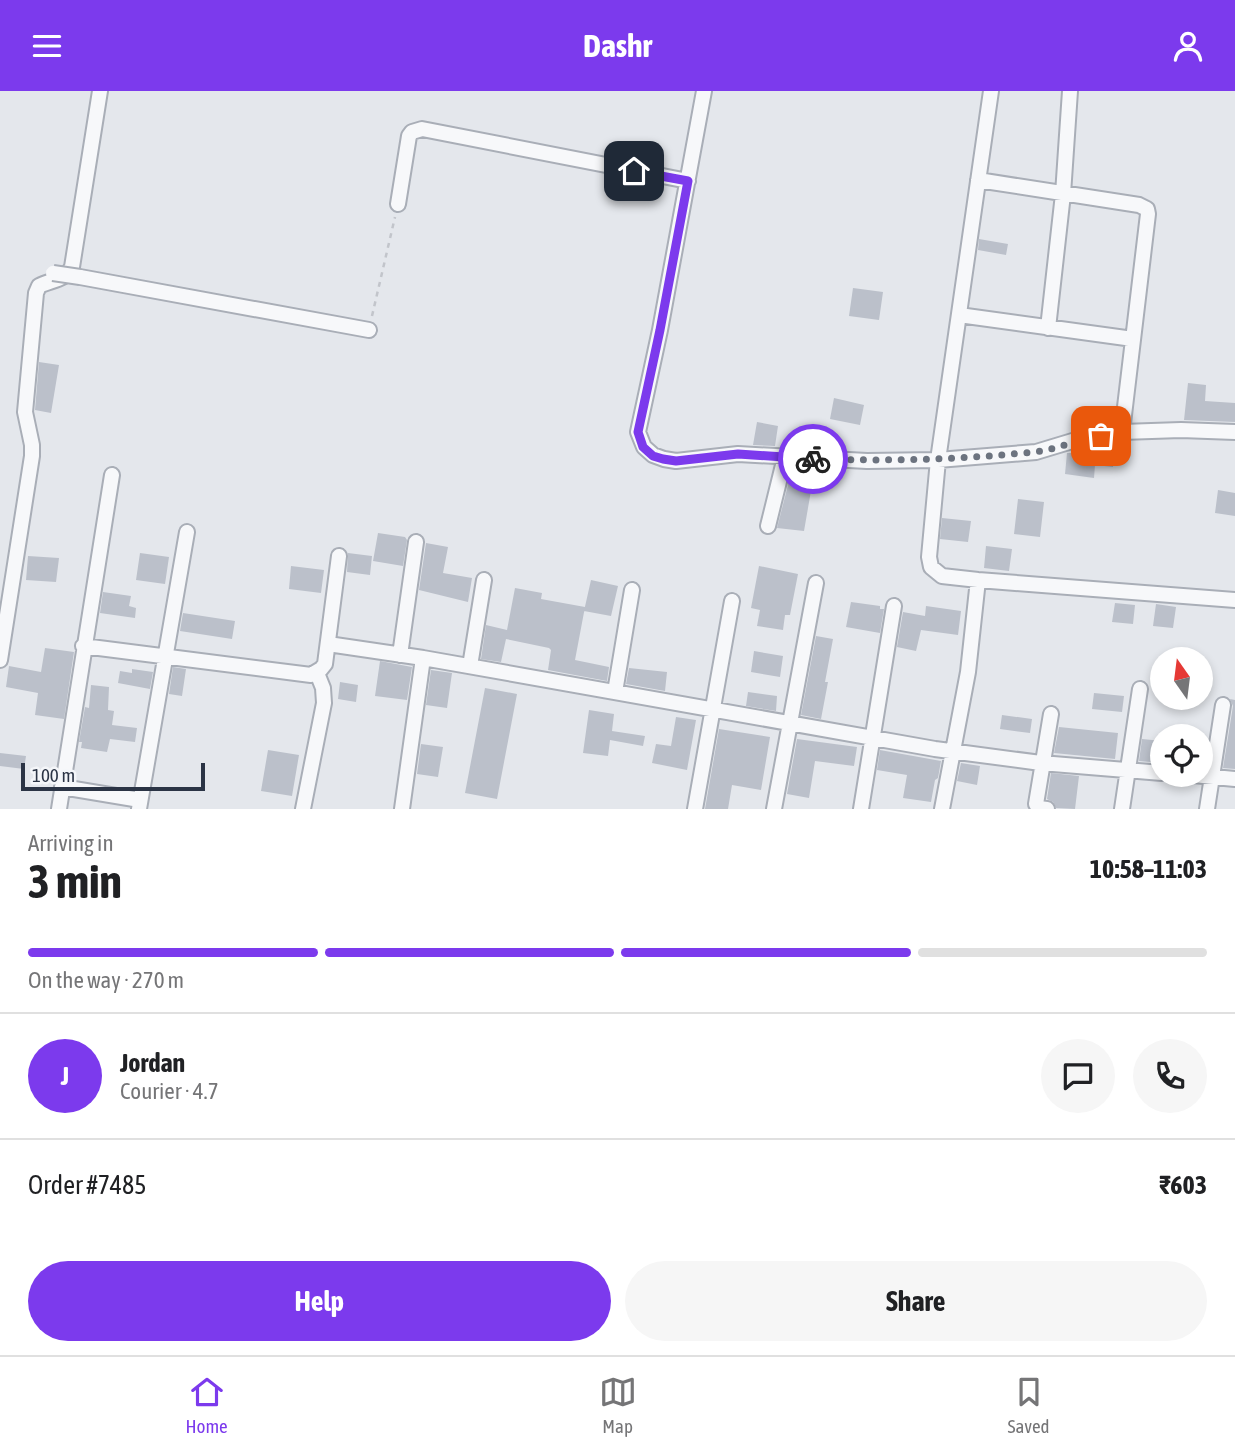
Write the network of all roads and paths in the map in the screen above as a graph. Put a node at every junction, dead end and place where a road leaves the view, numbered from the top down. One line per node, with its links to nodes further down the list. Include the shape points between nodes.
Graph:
1 (100, 91): 35 (street, via 72,267 62,278 39,286 36,293 24,412 32,456)
2 (704, 91): 6 (street)
3 (991, 91): 5 (street)
4 (1070, 91): 7 (street)
5 (978, 180): 7 (street); 10 (street)
6 (688, 181): 8 (street, via 422,129 409,137); 16 (street, via 639,439 653,456 676,461 738,454)
7 (1063, 194): 11 (street); 13 (street, via 1147,209)
8 (398, 204): 12 (path)
9 (47, 272): 12 (street, bridge)
10 (959, 315): 11 (street); 17 (street)
11 (1048, 328): 13 (street)
12 (369, 330)
13 (1133, 339): 14 (street)
14 (1122, 432): 15 (street); 17 (street, via 1036,452)
15 (1235, 432)
16 (785, 457): 17 (street); 19 (street)
17 (938, 460): 24 (street, via 931,567 942,576)
18 (113, 475): 31 (street)
19 (768, 526)
20 (187, 532): 33 (street)
21 (416, 542): 32 (street)
22 (339, 556): 30 (street)
23 (484, 580): 36 (street)
24 (978, 580): 27 (street); 45 (street)
25 (816, 583): 43 (street)
26 (632, 590): 39 (street)
27 (1235, 600)
28 (732, 601): 41 (street)
29 (894, 605): 44 (street)
30 (328, 644): 32 (street); 37 (street, via 325,664)
31 (83, 646): 33 (street); 52 (street)
32 (400, 655): 34 (street)
33 (164, 657): 37 (street); 54 (street)
34 (423, 657): 36 (street); 57 (street)
35 (0, 660)
36 (470, 666): 39 (street)
37 (317, 673): 56 (street, via 324,703)
38 (1140, 689): 48 (street)
39 (615, 692): 41 (street)
40 (1223, 705): 46 (street)
41 (711, 711): 43 (street); 58 (street)
42 (1051, 714): 47 (street)
43 (790, 722): 44 (street); 59 (street)
44 (873, 738): 45 (street); 60 (street)
45 (953, 751): 47 (street); 61 (street)
46 (1213, 760)
47 (1041, 764): 48 (street); 62 (street, via 1036,804)
48 (1128, 770): 49 (street); 63 (street)
49 (1150, 772)
50 (1213, 777): 51 (street)
51 (1235, 779)
52 (62, 787): 54 (street); 55 (street)
53 (1209, 787): 64 (street)
54 (139, 804)
55 (59, 809)
56 (303, 809)
57 (402, 809)
58 (695, 809)
59 (774, 809)
60 (861, 809)
61 (942, 809)
62 (1047, 809)
63 (1122, 809)
64 (1207, 809)

